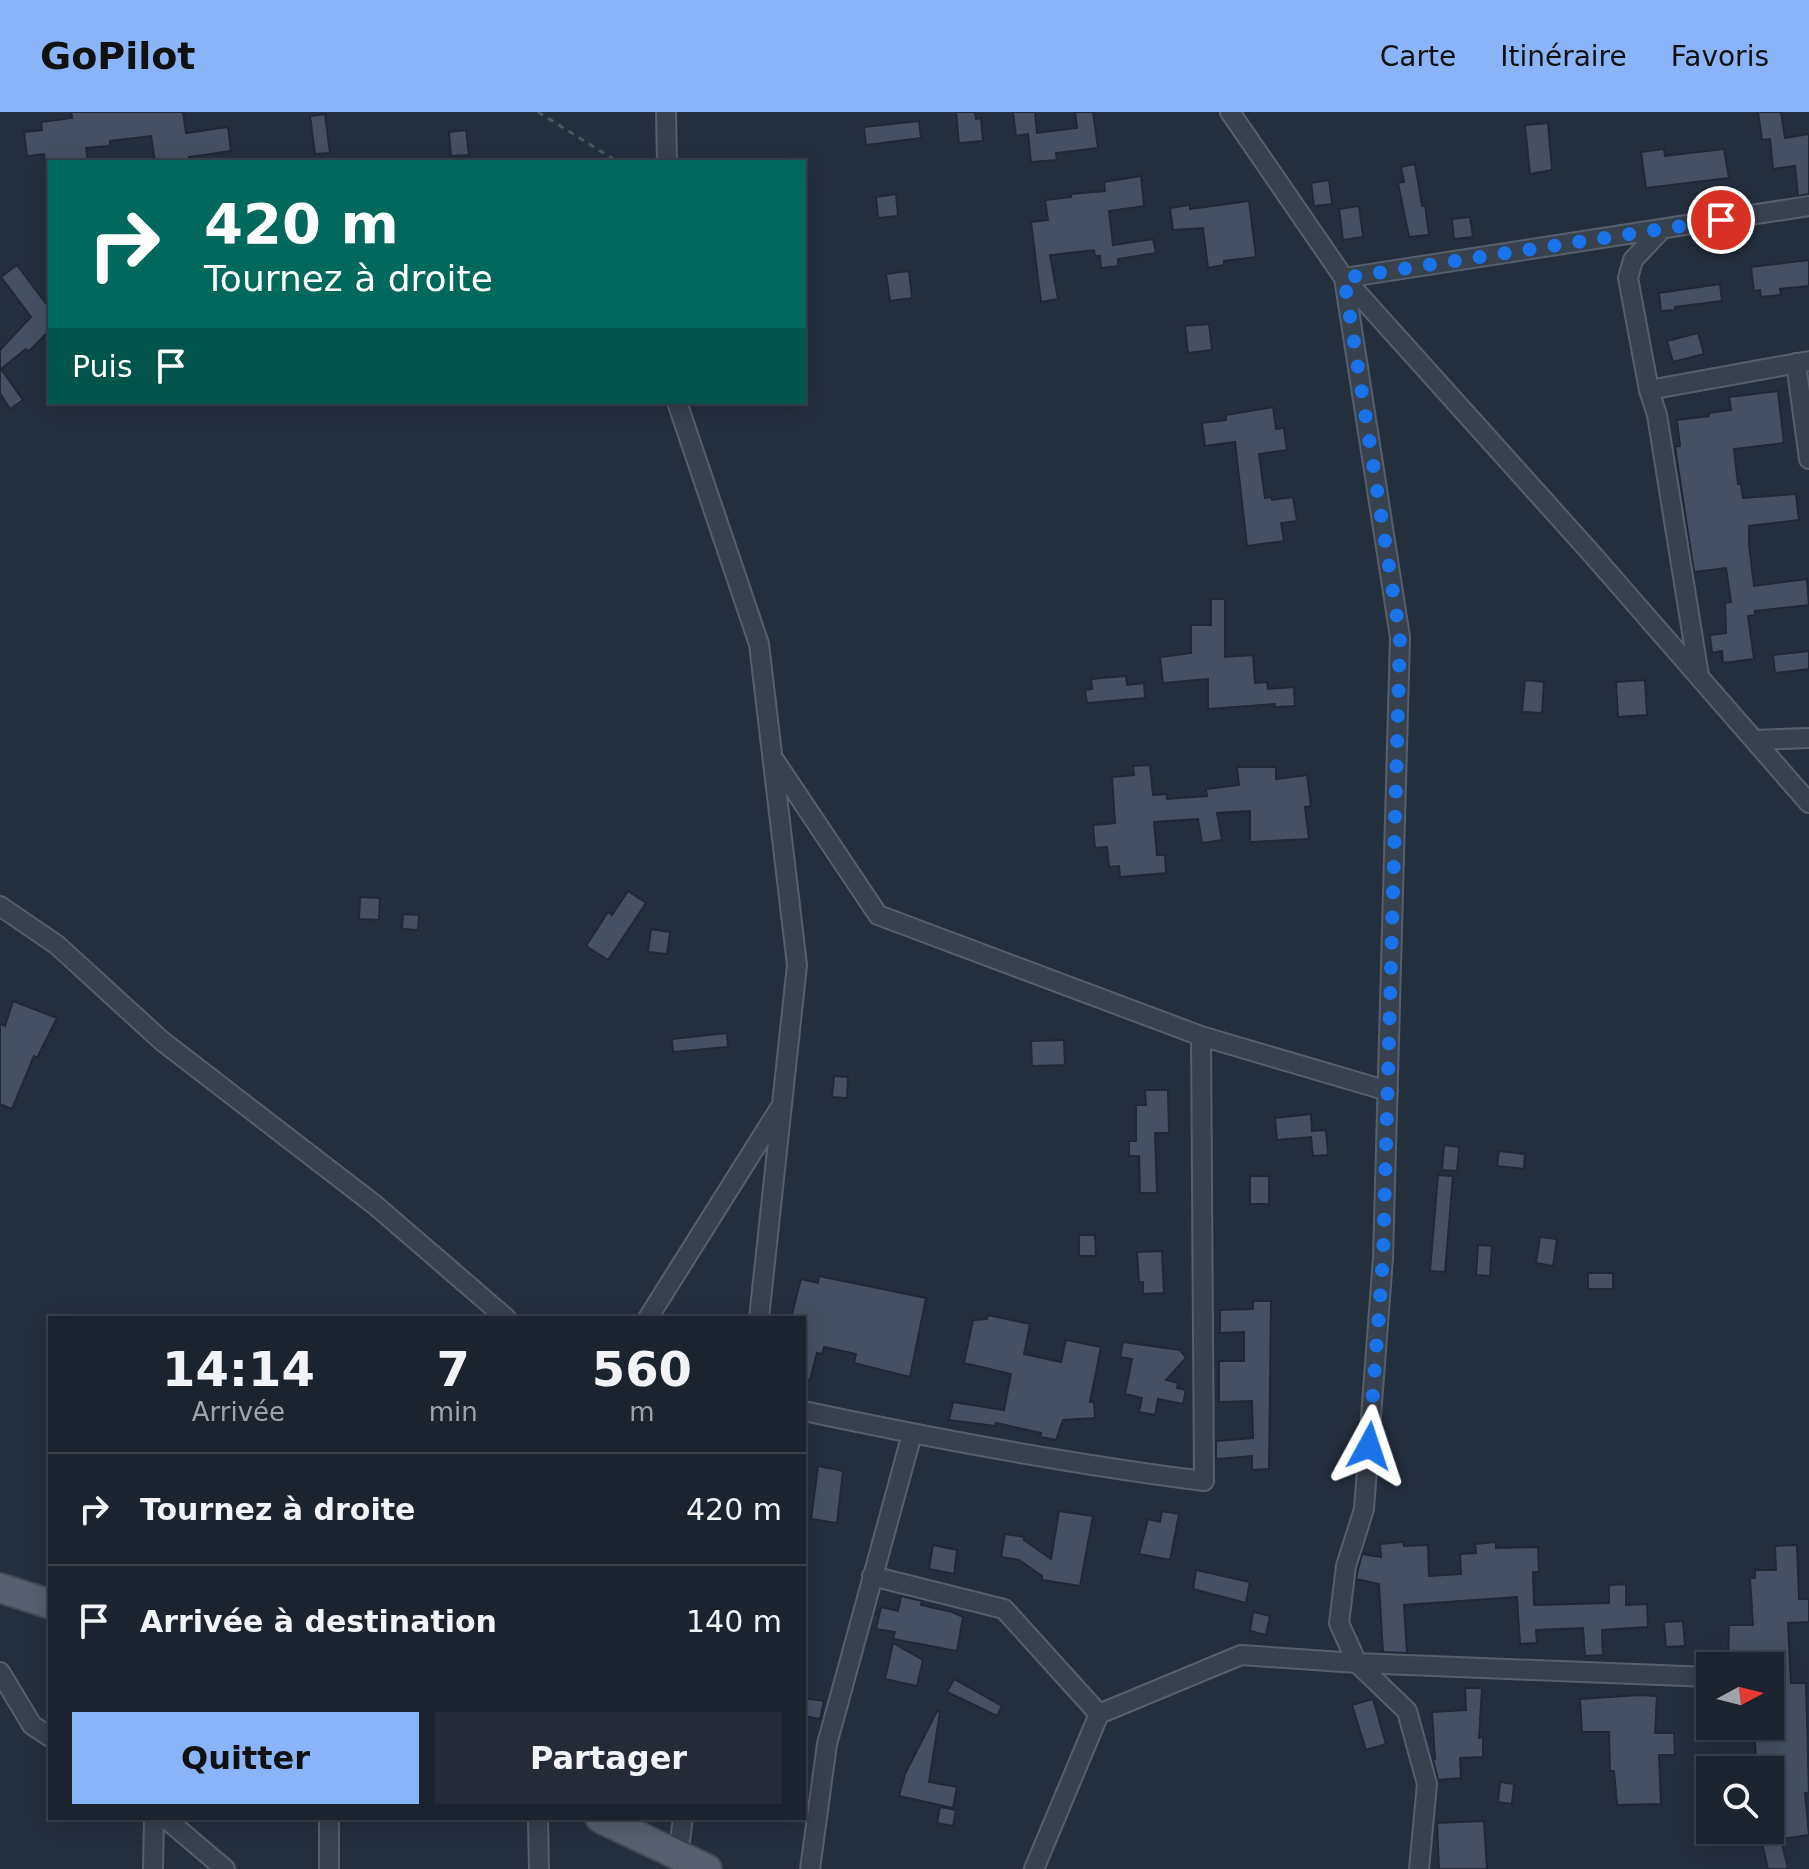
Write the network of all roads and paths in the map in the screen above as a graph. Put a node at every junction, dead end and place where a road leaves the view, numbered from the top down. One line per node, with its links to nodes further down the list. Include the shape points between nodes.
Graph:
1 (538, 112): 4 (path)
2 (666, 112): 5 (street)
3 (1230, 112): 8 (street)
4 (615, 160)
5 (667, 160)
6 (1809, 206): 7 (street)
7 (1662, 229): 8 (street); 10 (street, via 1633,260 1628,278)
8 (1344, 278): 13 (street); 20 (street, via 1400,637)
9 (1803, 362): 10 (street); 12 (street)
10 (1649, 390): 13 (street)
11 (678, 404): 16 (street, via 759,644)
12 (1809, 459)
13 (1699, 677): 15 (street)
14 (1809, 738): 15 (street)
15 (1754, 740): 17 (street)
16 (772, 757): 19 (street, via 878,915); 21 (street, via 797,965)
17 (1809, 803)
18 (0, 906): 22 (street, via 57,945 162,1041 375,1205)
19 (1201, 1036): 20 (street); 26 (street, via 1204,1481)
20 (1388, 1091): 30 (street, via 1383,1258 1364,1509 1346,1566 1339,1623)
21 (783, 1102): 23 (street); 24 (street)
22 (504, 1316)
23 (649, 1316)
24 (759, 1316)
25 (806, 1411): 26 (street)
26 (912, 1434): 27 (street)
27 (872, 1576): 33 (street, via 1004,1609); 47 (street, via 827,1744)
28 (0, 1588): 29 (main road)
29 (48, 1603)
30 (1357, 1663): 32 (street); 33 (street, via 1241,1655); 49 (street, via 1407,1711 1427,1784)
31 (0, 1672): 34 (street, via 32,1725)
32 (1696, 1676)
33 (1099, 1714): 48 (street)
34 (48, 1736)
35 (154, 1820): 42 (street)
36 (167, 1820): 43 (street)
37 (329, 1820): 44 (street)
38 (538, 1820): 45 (street)
39 (604, 1820): 41 (main road)
40 (683, 1820): 41 (street)
41 (678, 1855): 46 (main road)
42 (153, 1869)
43 (225, 1869)
44 (329, 1869)
45 (539, 1869)
46 (707, 1869)
47 (810, 1869)
48 (1034, 1869)
49 (1419, 1869)

